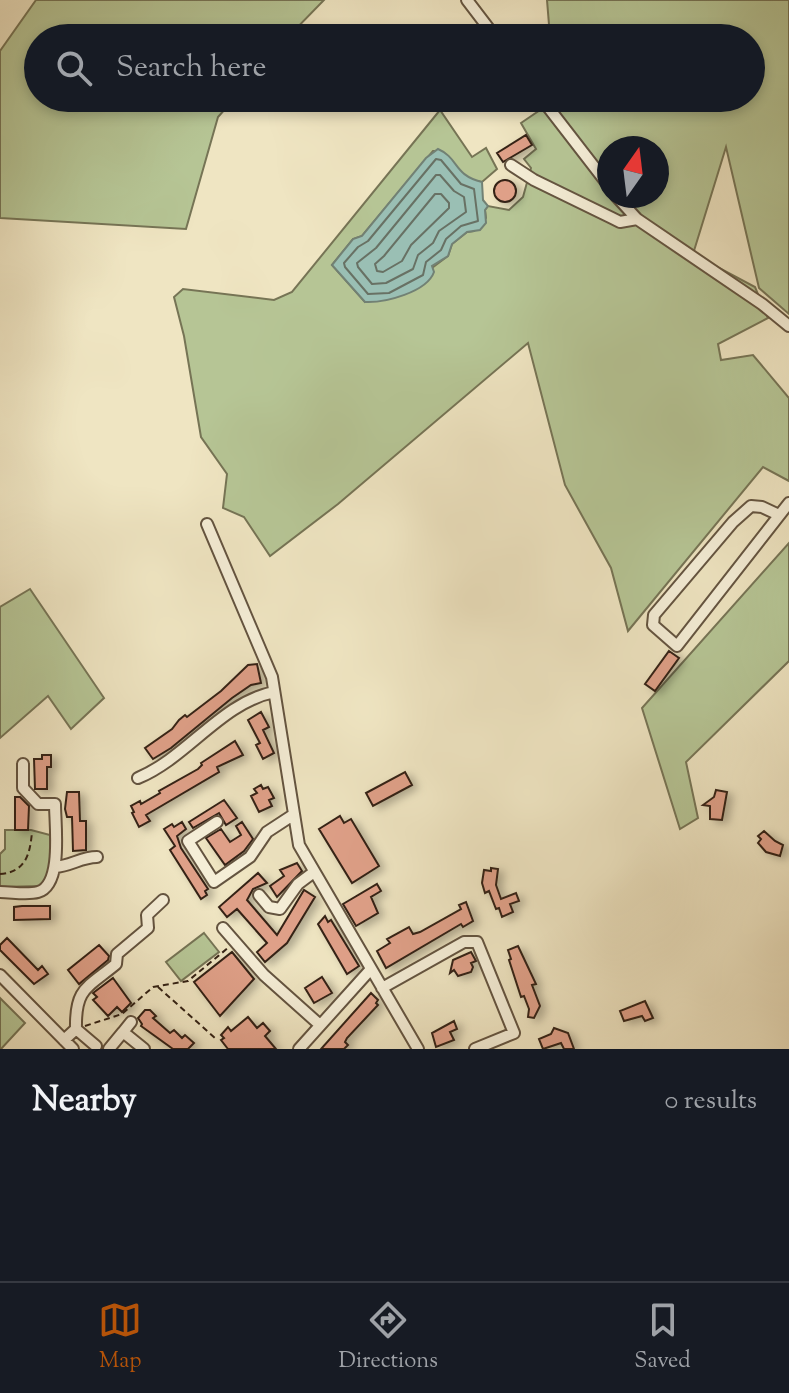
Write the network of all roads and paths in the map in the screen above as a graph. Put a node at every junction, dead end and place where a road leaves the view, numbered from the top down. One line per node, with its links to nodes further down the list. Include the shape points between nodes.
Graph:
1 (467, 0): 2 (street)
2 (485, 24)
3 (552, 112): 5 (street)
4 (511, 165): 7 (street, via 620,222)
5 (597, 170)
6 (627, 208): 7 (street)
7 (637, 219): 8 (street)
8 (789, 326)
9 (789, 503): 10 (street)
10 (779, 515): 10 (street, via 677,646 653,625 654,615 751,506)
11 (207, 524): 12 (street, via 266,658)
12 (274, 692): 14 (street, via 242,704 168,763); 15 (street)
13 (23, 764): 19 (street, via 23,788 38,804 55,804)
14 (138, 778)
15 (293, 815): 16 (street, via 267,832 250,857 214,882 188,841); 20 (street, via 299,845)
16 (217, 822)
17 (32, 832): 21 (path, via 29,856 16,872)
18 (97, 857): 19 (street)
19 (55, 867): 22 (street, via 44,889)
20 (314, 872): 23 (street, via 280,909 269,907); 27 (street)
21 (0, 874)
22 (0, 892)
23 (259, 895)
24 (163, 900): 33 (street, via 147,915 148,928 81,994)
25 (223, 928): 26 (street)
26 (235, 942): 29 (path, via 188,981); 32 (street)
27 (371, 969): 30 (street); 32 (street)
28 (0, 975): 36 (street)
29 (157, 986): 33 (path, via 122,1014); 35 (path)
30 (382, 988): 42 (street); 43 (street, via 464,942 477,942 514,1033)
31 (131, 1022): 34 (street)
32 (320, 1025): 41 (street)
33 (76, 1029): 36 (street); 37 (street)
34 (123, 1032): 39 (street); 40 (street)
35 (215, 1038)
36 (64, 1040): 38 (street)
37 (96, 1046)
38 (73, 1049)
39 (109, 1049)
40 (144, 1049)
41 (299, 1049)
42 (418, 1049)
43 (475, 1049)

